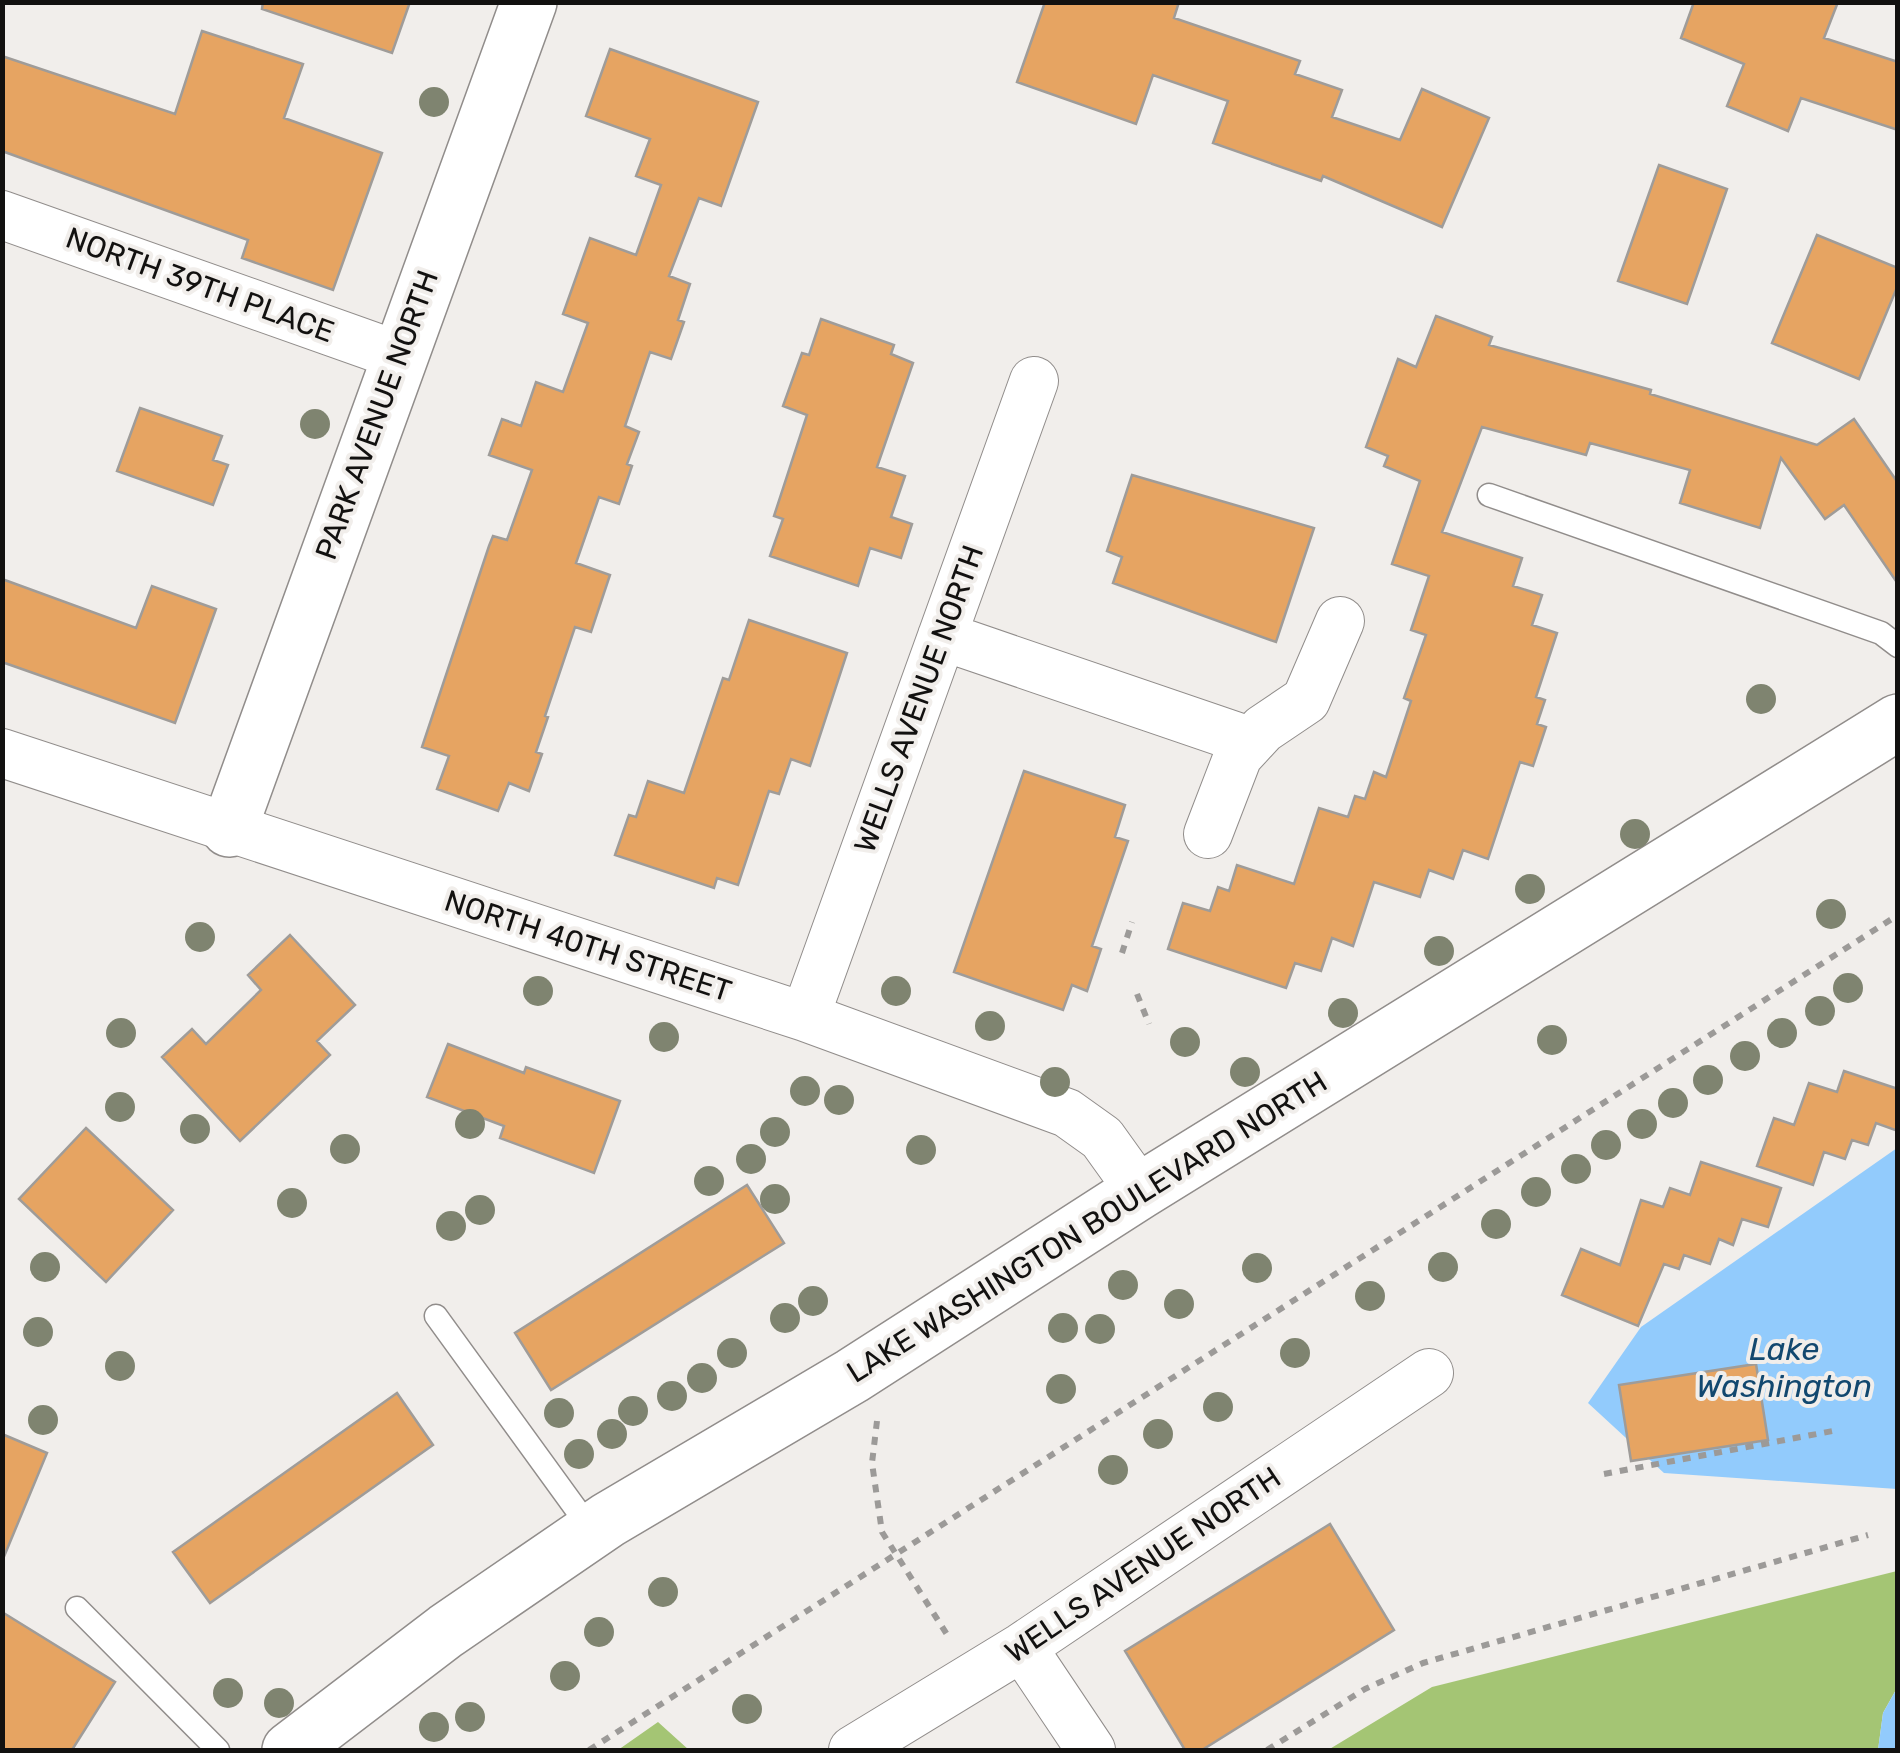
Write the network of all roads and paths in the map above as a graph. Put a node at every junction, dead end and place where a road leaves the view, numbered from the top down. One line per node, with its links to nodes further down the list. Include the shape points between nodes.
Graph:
1 (529, 2): 3 (street, PARK AVENUE NORTH)
2 (2, 215): 3 (street, NORTH 39TH PLACE)
3 (398, 355): 12 (street, PARK AVENUE NORTH)
4 (1034, 381): 7 (street, WELLS AVENUE NORTH)
5 (1489, 495): 8 (lane, via 1881,633)
6 (1340, 621): 10 (street, via 1306,700)
7 (942, 636): 10 (street); 18 (street, WELLS AVENUE NORTH)
8 (1898, 646)
9 (1898, 722): 20 (street, LAKE WASHINGTON BOULEVARD NORTH)
10 (1250, 741): 13 (street)
11 (2, 754): 12 (street, NORTH 40TH STREET)
12 (228, 829): 18 (street, NORTH 40TH STREET)
13 (1208, 834)
14 (1898, 915): 28 (path)
15 (1132, 922): 16 (path)
16 (1122, 952)
17 (1137, 994): 19 (path)
18 (805, 1017): 20 (street, NORTH 40TH STREET, via 1067,1113 1102,1138)
19 (1150, 1024)
20 (1140, 1192): 23 (street, LAKE WASHINGTON BOULEVARD NORTH)
21 (436, 1316): 26 (lane)
22 (1429, 1373): 30 (street, WELLS AVENUE NORTH)
23 (852, 1376): 26 (street, LAKE WASHINGTON BOULEVARD NORTH); 28 (path, via 880,1426 872,1463 882,1532)
24 (1838, 1430): 25 (path)
25 (1604, 1474)
26 (592, 1531): 33 (street, LAKE WASHINGTON BOULEVARD NORTH)
27 (1868, 1534): 37 (path, via 1423,1663 1365,1689)
28 (896, 1552): 31 (path); 34 (path)
29 (77, 1608): 32 (lane)
30 (1022, 1647): 31 (street, WELLS AVENUE NORTH); 36 (street)
31 (973, 1676): 35 (street, WELLS AVENUE NORTH)
32 (218, 1750)
33 (290, 1750)
34 (589, 1750)
35 (852, 1750)
36 (1092, 1750)
37 (1267, 1750)

